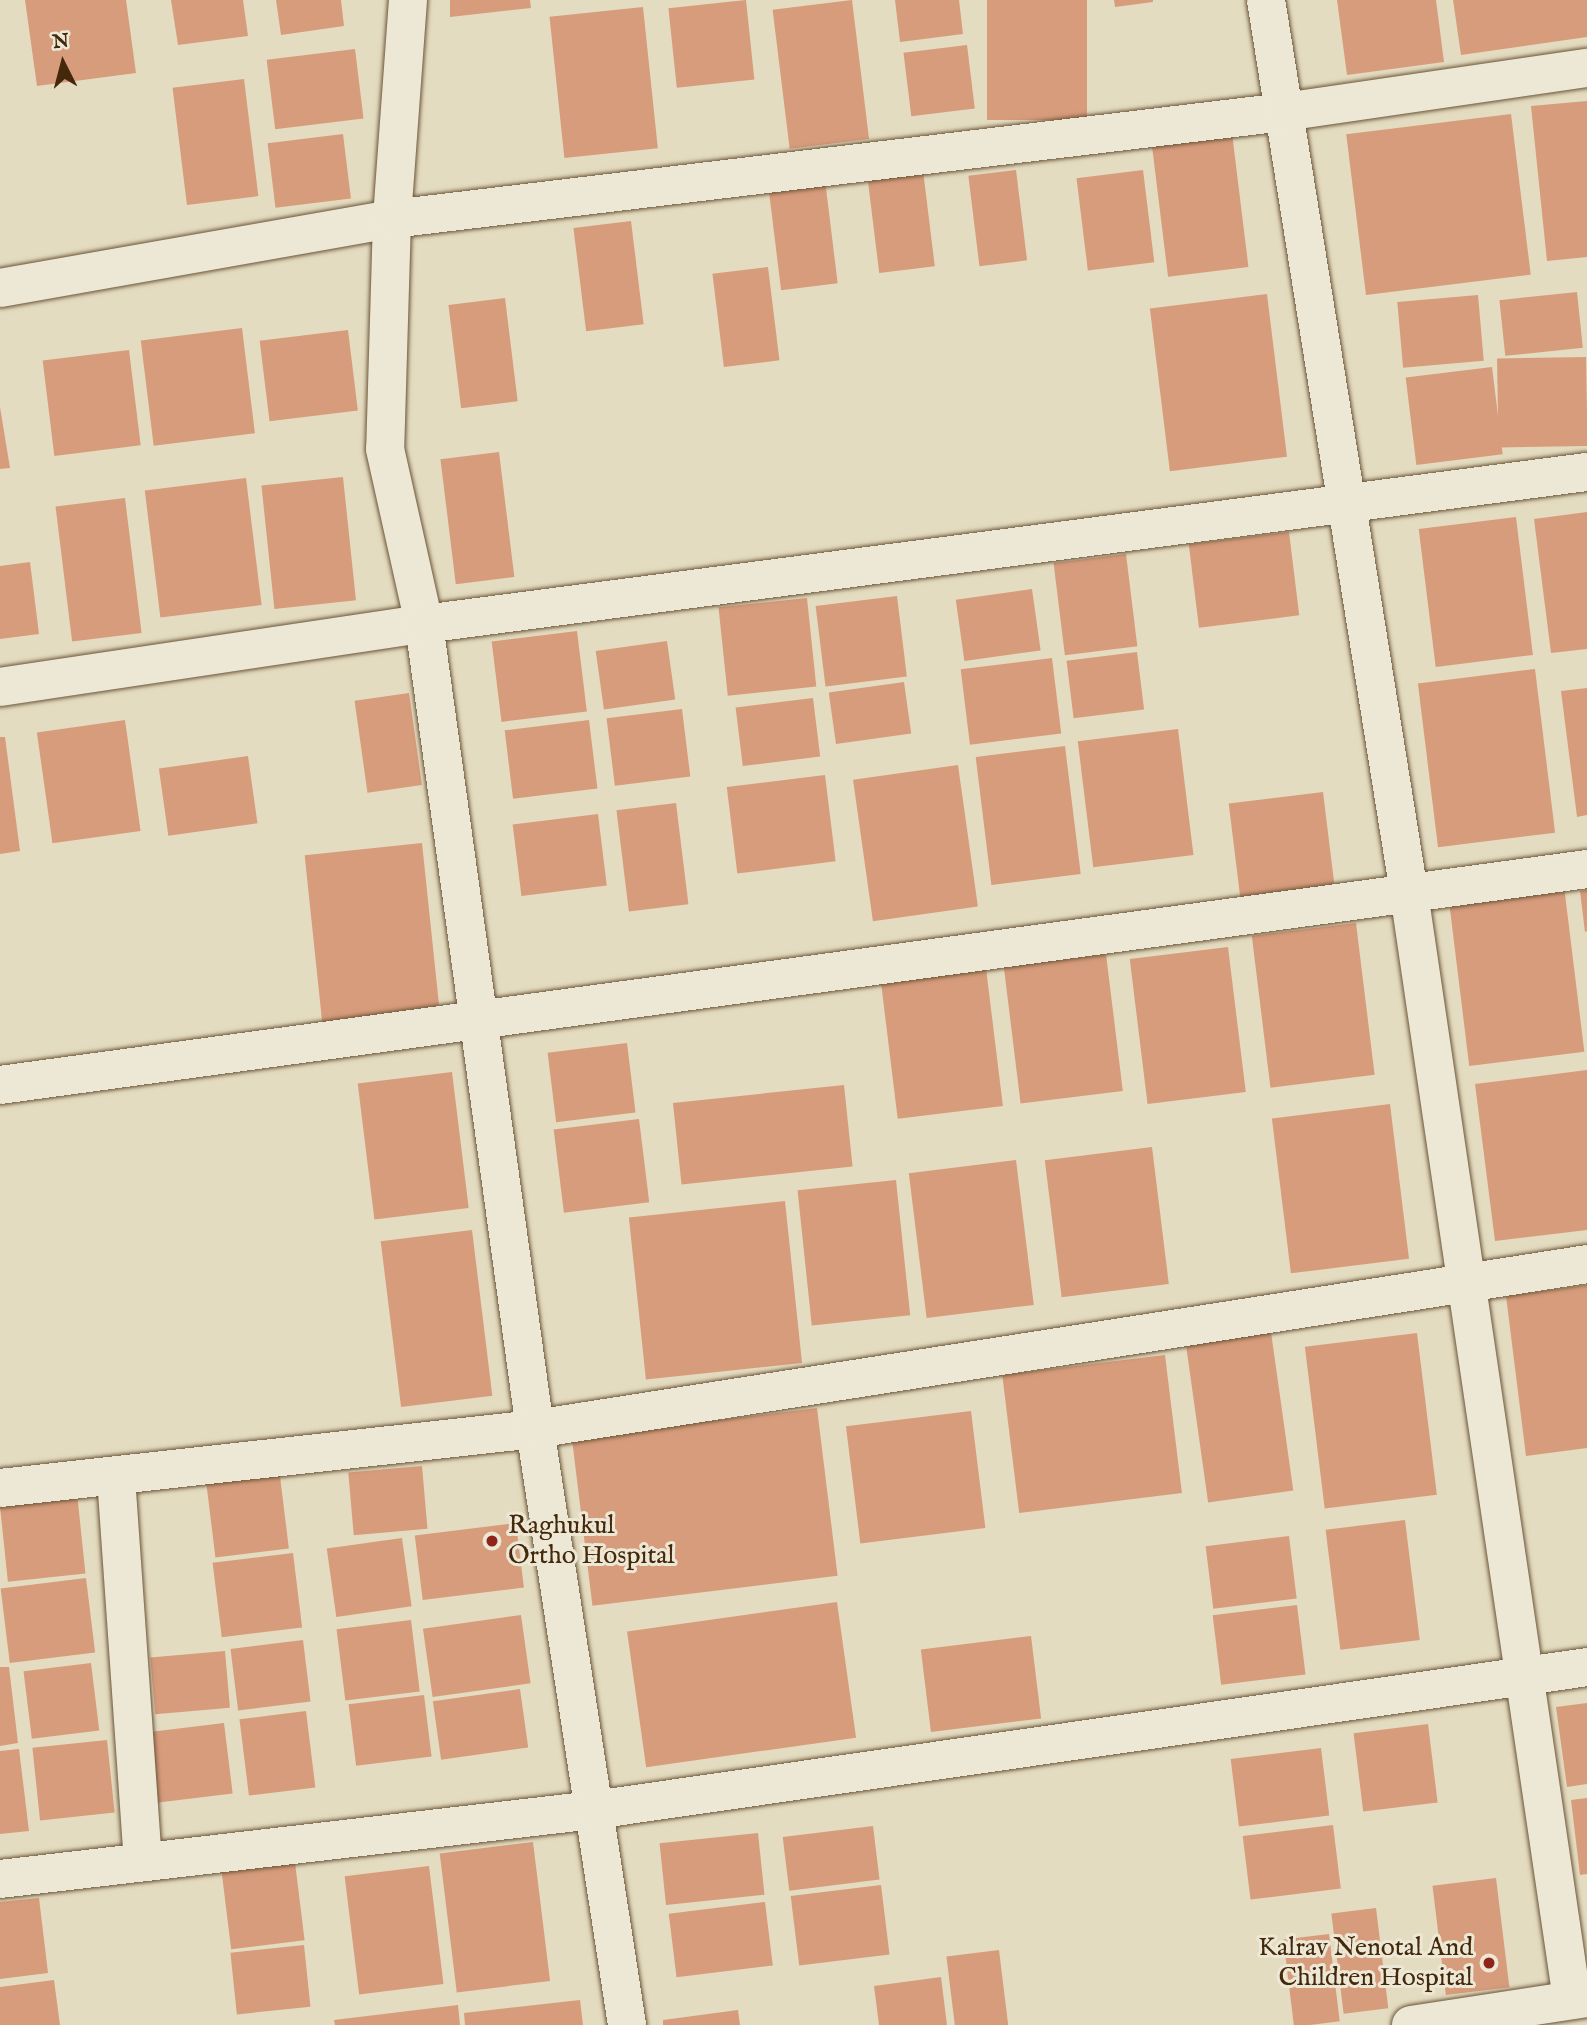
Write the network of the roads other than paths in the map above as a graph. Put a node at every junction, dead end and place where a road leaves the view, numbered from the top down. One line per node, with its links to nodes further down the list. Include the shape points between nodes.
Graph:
1 (408, 0): 5 (street)
2 (1266, 0): 4 (street)
3 (1587, 68): 4 (street)
4 (1284, 112): 5 (street); 8 (street)
5 (392, 219): 6 (street); 9 (street, via 386,449)
6 (0, 288)
7 (1587, 472): 8 (street)
8 (1348, 506): 9 (street); 12 (street)
9 (424, 624): 10 (street); 13 (street)
10 (0, 687)
11 (1587, 869): 12 (street)
12 (1409, 893): 13 (street); 16 (street)
13 (480, 1021): 14 (street); 17 (street)
14 (0, 1085)
15 (1587, 1264): 16 (street)
16 (1468, 1283): 17 (street); 21 (street)
17 (535, 1429): 18 (street); 22 (street)
18 (116, 1476): 19 (street); 23 (street)
19 (0, 1488)
20 (1587, 1667): 21 (street)
21 (1524, 1675): 22 (street); 25 (street)
22 (594, 1810): 23 (street); 26 (street)
23 (143, 1862): 24 (street)
24 (0, 1879)
25 (1580, 1999): 27 (street)
26 (627, 2025)
27 (1411, 2025)

